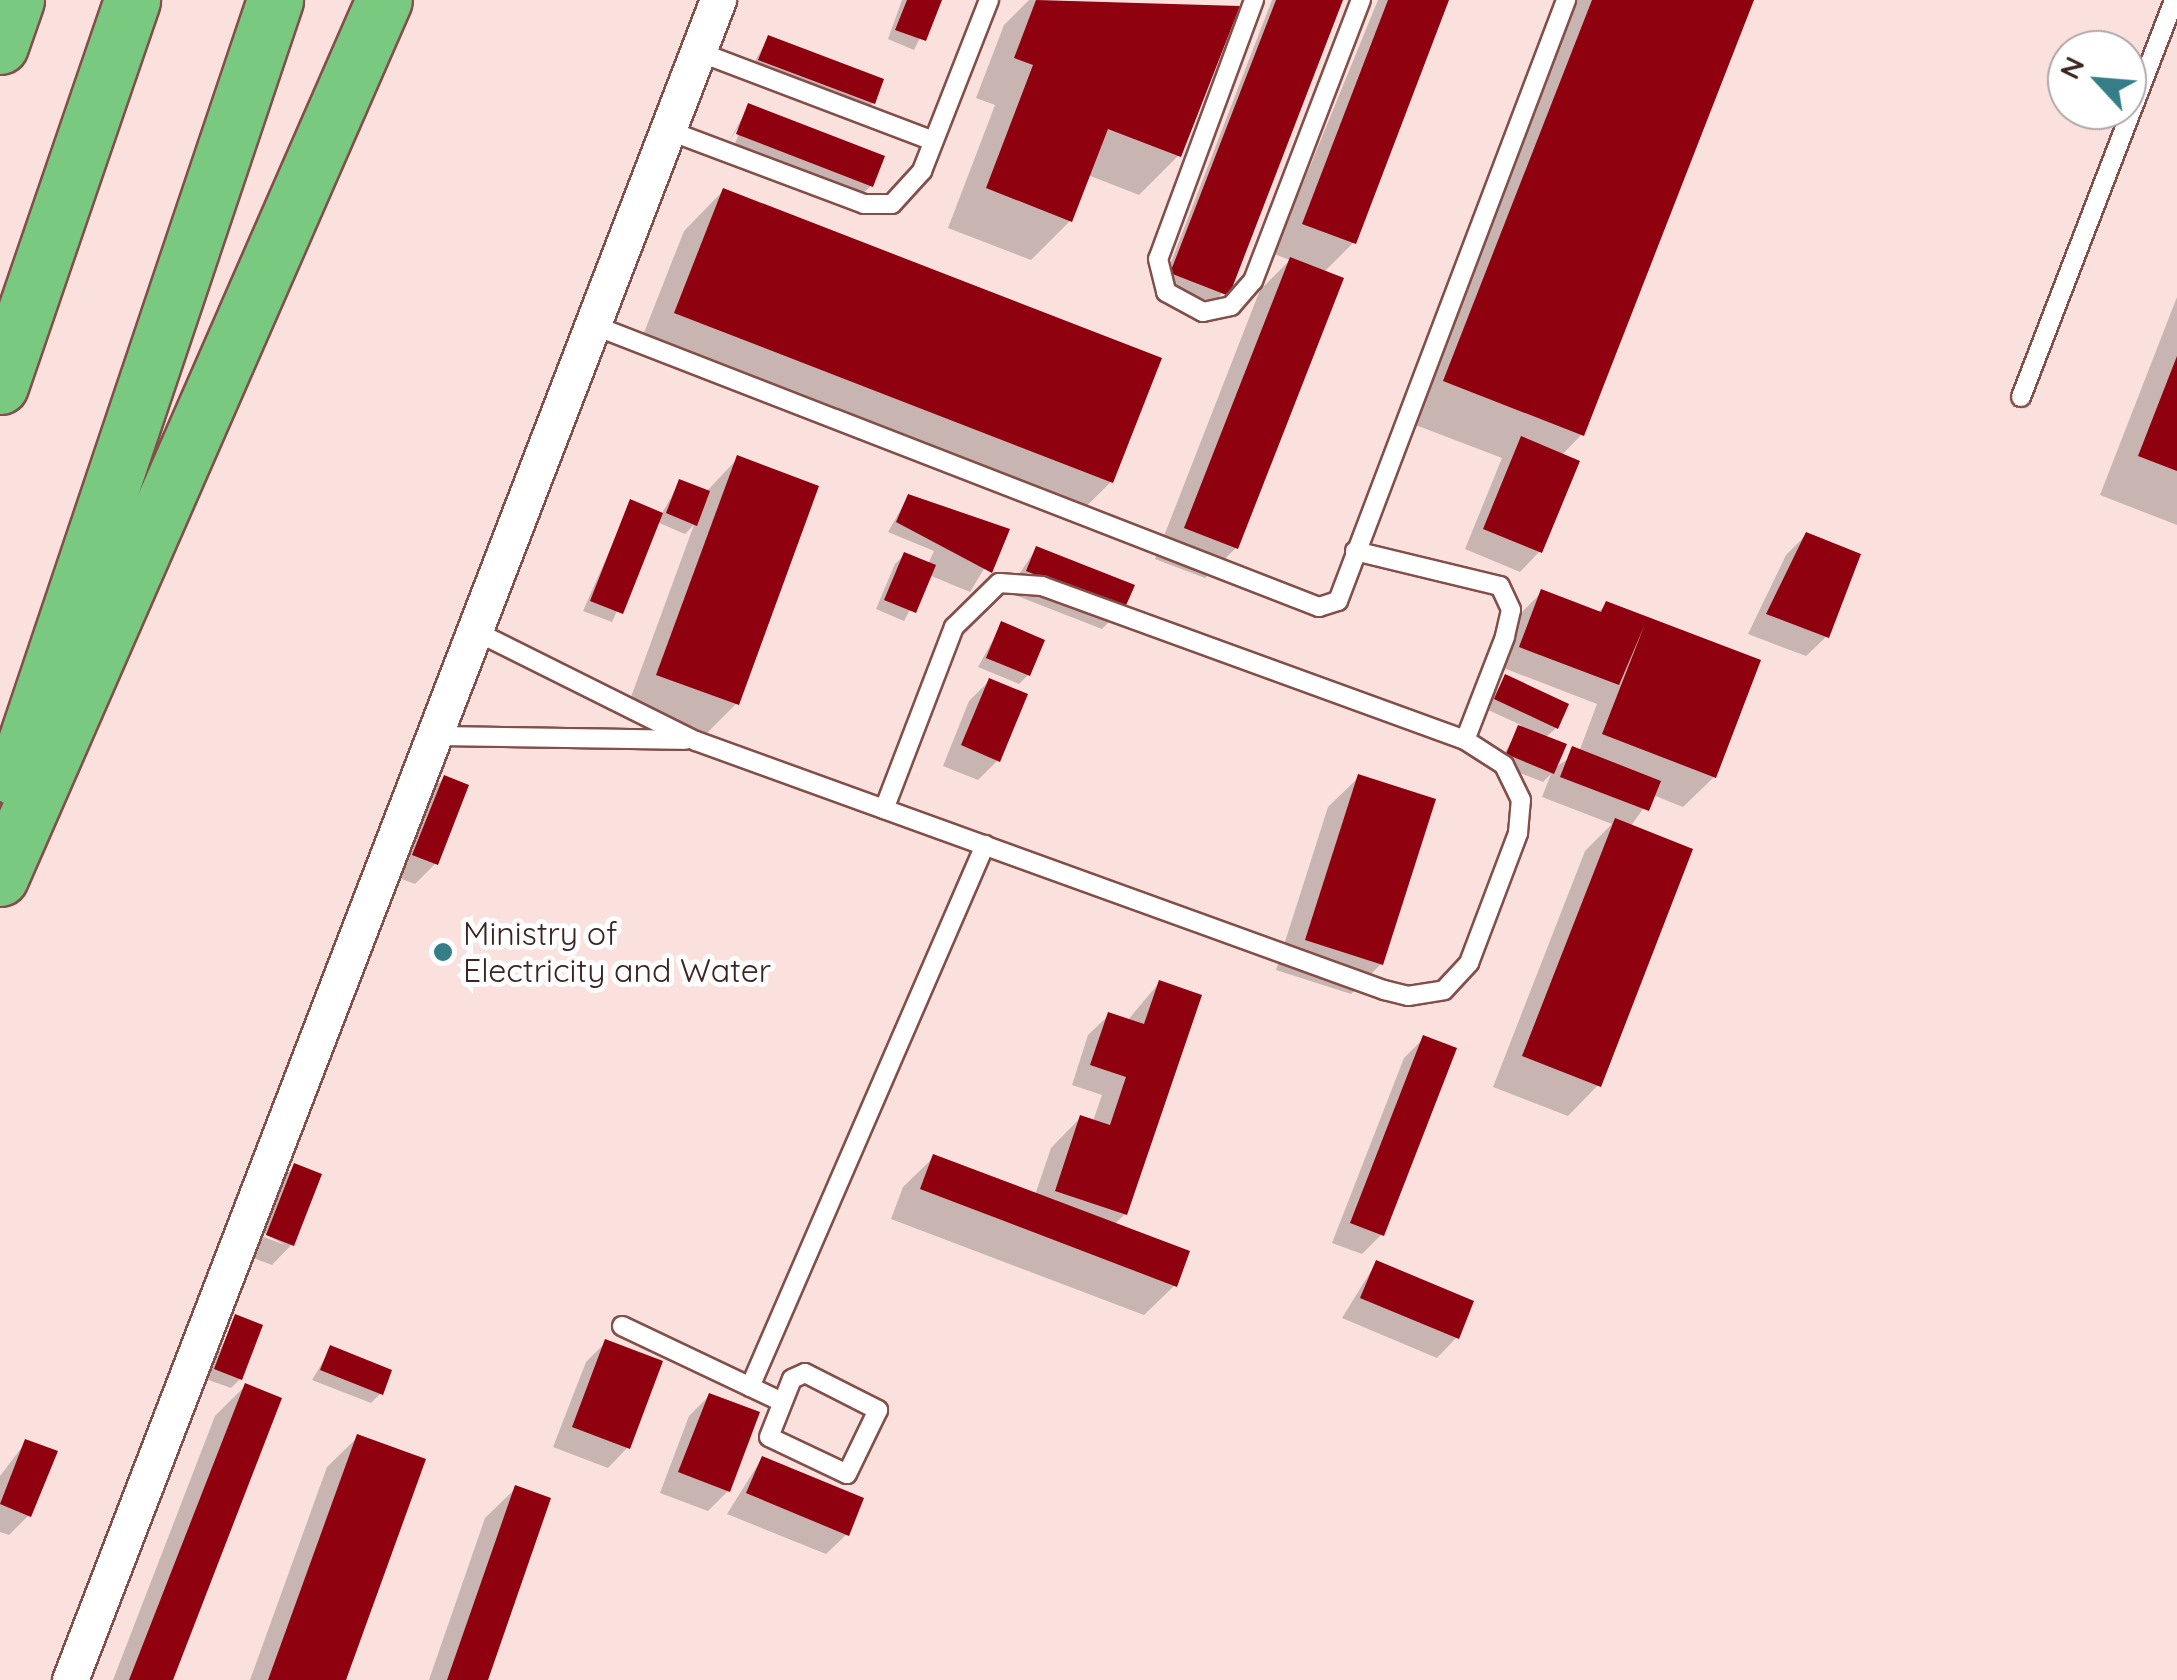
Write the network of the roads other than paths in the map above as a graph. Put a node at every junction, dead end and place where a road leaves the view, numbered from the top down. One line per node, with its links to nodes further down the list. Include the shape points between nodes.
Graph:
1 (16, 0): 11 (highway)
2 (132, 0): 16 (highway)
3 (275, 0): 24 (highway)
4 (384, 0): 26 (highway)
5 (718, 0): 12 (street)
6 (989, 0): 14 (lane)
7 (1254, 0): 8 (lane, via 1158,259 1166,292 1203,312 1231,306 1253,281)
8 (1361, 0)
9 (1566, 0): 18 (lane)
10 (2174, 0): 17 (lane)
11 (0, 46)
12 (699, 52): 13 (street); 14 (lane)
13 (670, 131): 14 (lane, via 874,206 908,193); 15 (street)
14 (933, 142)
15 (592, 325): 18 (lane, via 1319,606 1338,601); 19 (street)
16 (0, 386)
17 (2021, 397)
18 (1355, 551): 21 (lane, via 1500,586 1511,610 1506,637)
19 (475, 632): 20 (street); 22 (lane)
20 (433, 736): 22 (lane); 30 (street)
21 (1465, 740): 23 (lane, via 1042,586 1000,584 954,627); 25 (lane, via 1514,780 1518,833 1469,963 1427,994 1384,990)
22 (696, 741): 23 (lane)
23 (884, 809): 25 (lane)
24 (0, 817)
25 (985, 845): 28 (lane)
26 (0, 878)
27 (622, 1326): 28 (lane)
28 (750, 1387): 29 (lane)
29 (782, 1402): 29 (lane, via 772,1442 851,1472 875,1406 805,1374)
30 (70, 1680)

